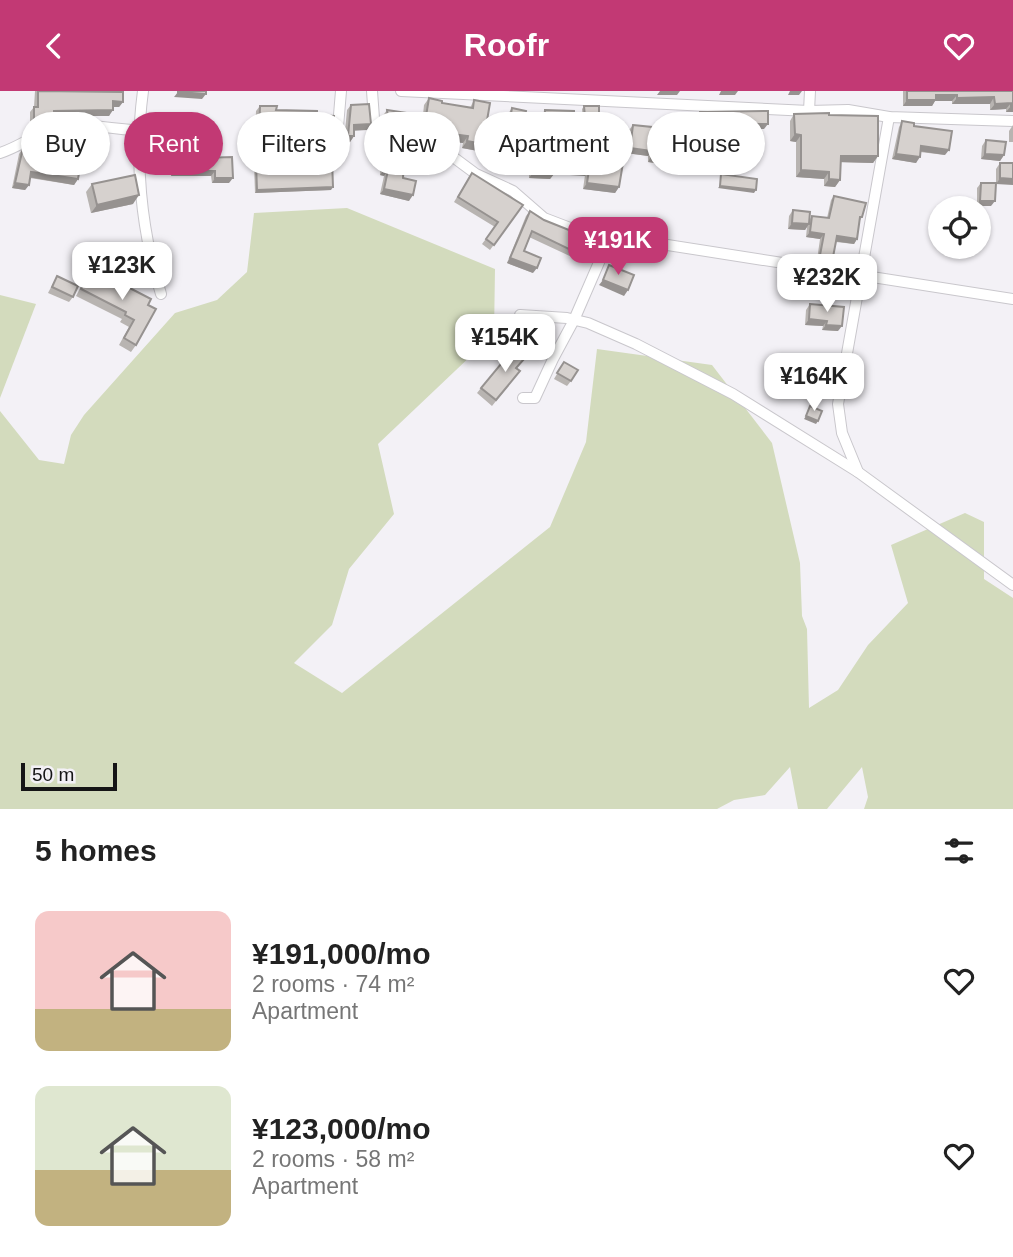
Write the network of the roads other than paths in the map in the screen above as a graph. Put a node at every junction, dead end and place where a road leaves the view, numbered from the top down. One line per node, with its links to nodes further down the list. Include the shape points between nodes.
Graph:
1 (143, 91): 8 (street)
2 (341, 91): 9 (street)
3 (372, 91): 15 (street, via 378,138 449,154 476,174 513,191 544,218)
4 (401, 91): 6 (street)
5 (810, 91): 7 (street)
6 (473, 94): 7 (street)
7 (809, 111): 10 (street, via 848,110)
8 (141, 112)
9 (339, 112)
10 (888, 117): 11 (street); 16 (street)
11 (1013, 121)
12 (124, 129): 13 (street, via 71,127 47,132)
13 (0, 153)
14 (140, 175): 17 (street, via 146,239)
15 (610, 237): 16 (street); 20 (street)
16 (860, 277): 18 (street); 22 (street, via 838,404 842,433)
17 (161, 295)
18 (1013, 299)
19 (520, 315): 20 (street)
20 (575, 320): 21 (street, via 540,392 535,398); 22 (street, via 636,344 733,394)
21 (523, 398)
22 (858, 472): 23 (street)
23 (1013, 585)

